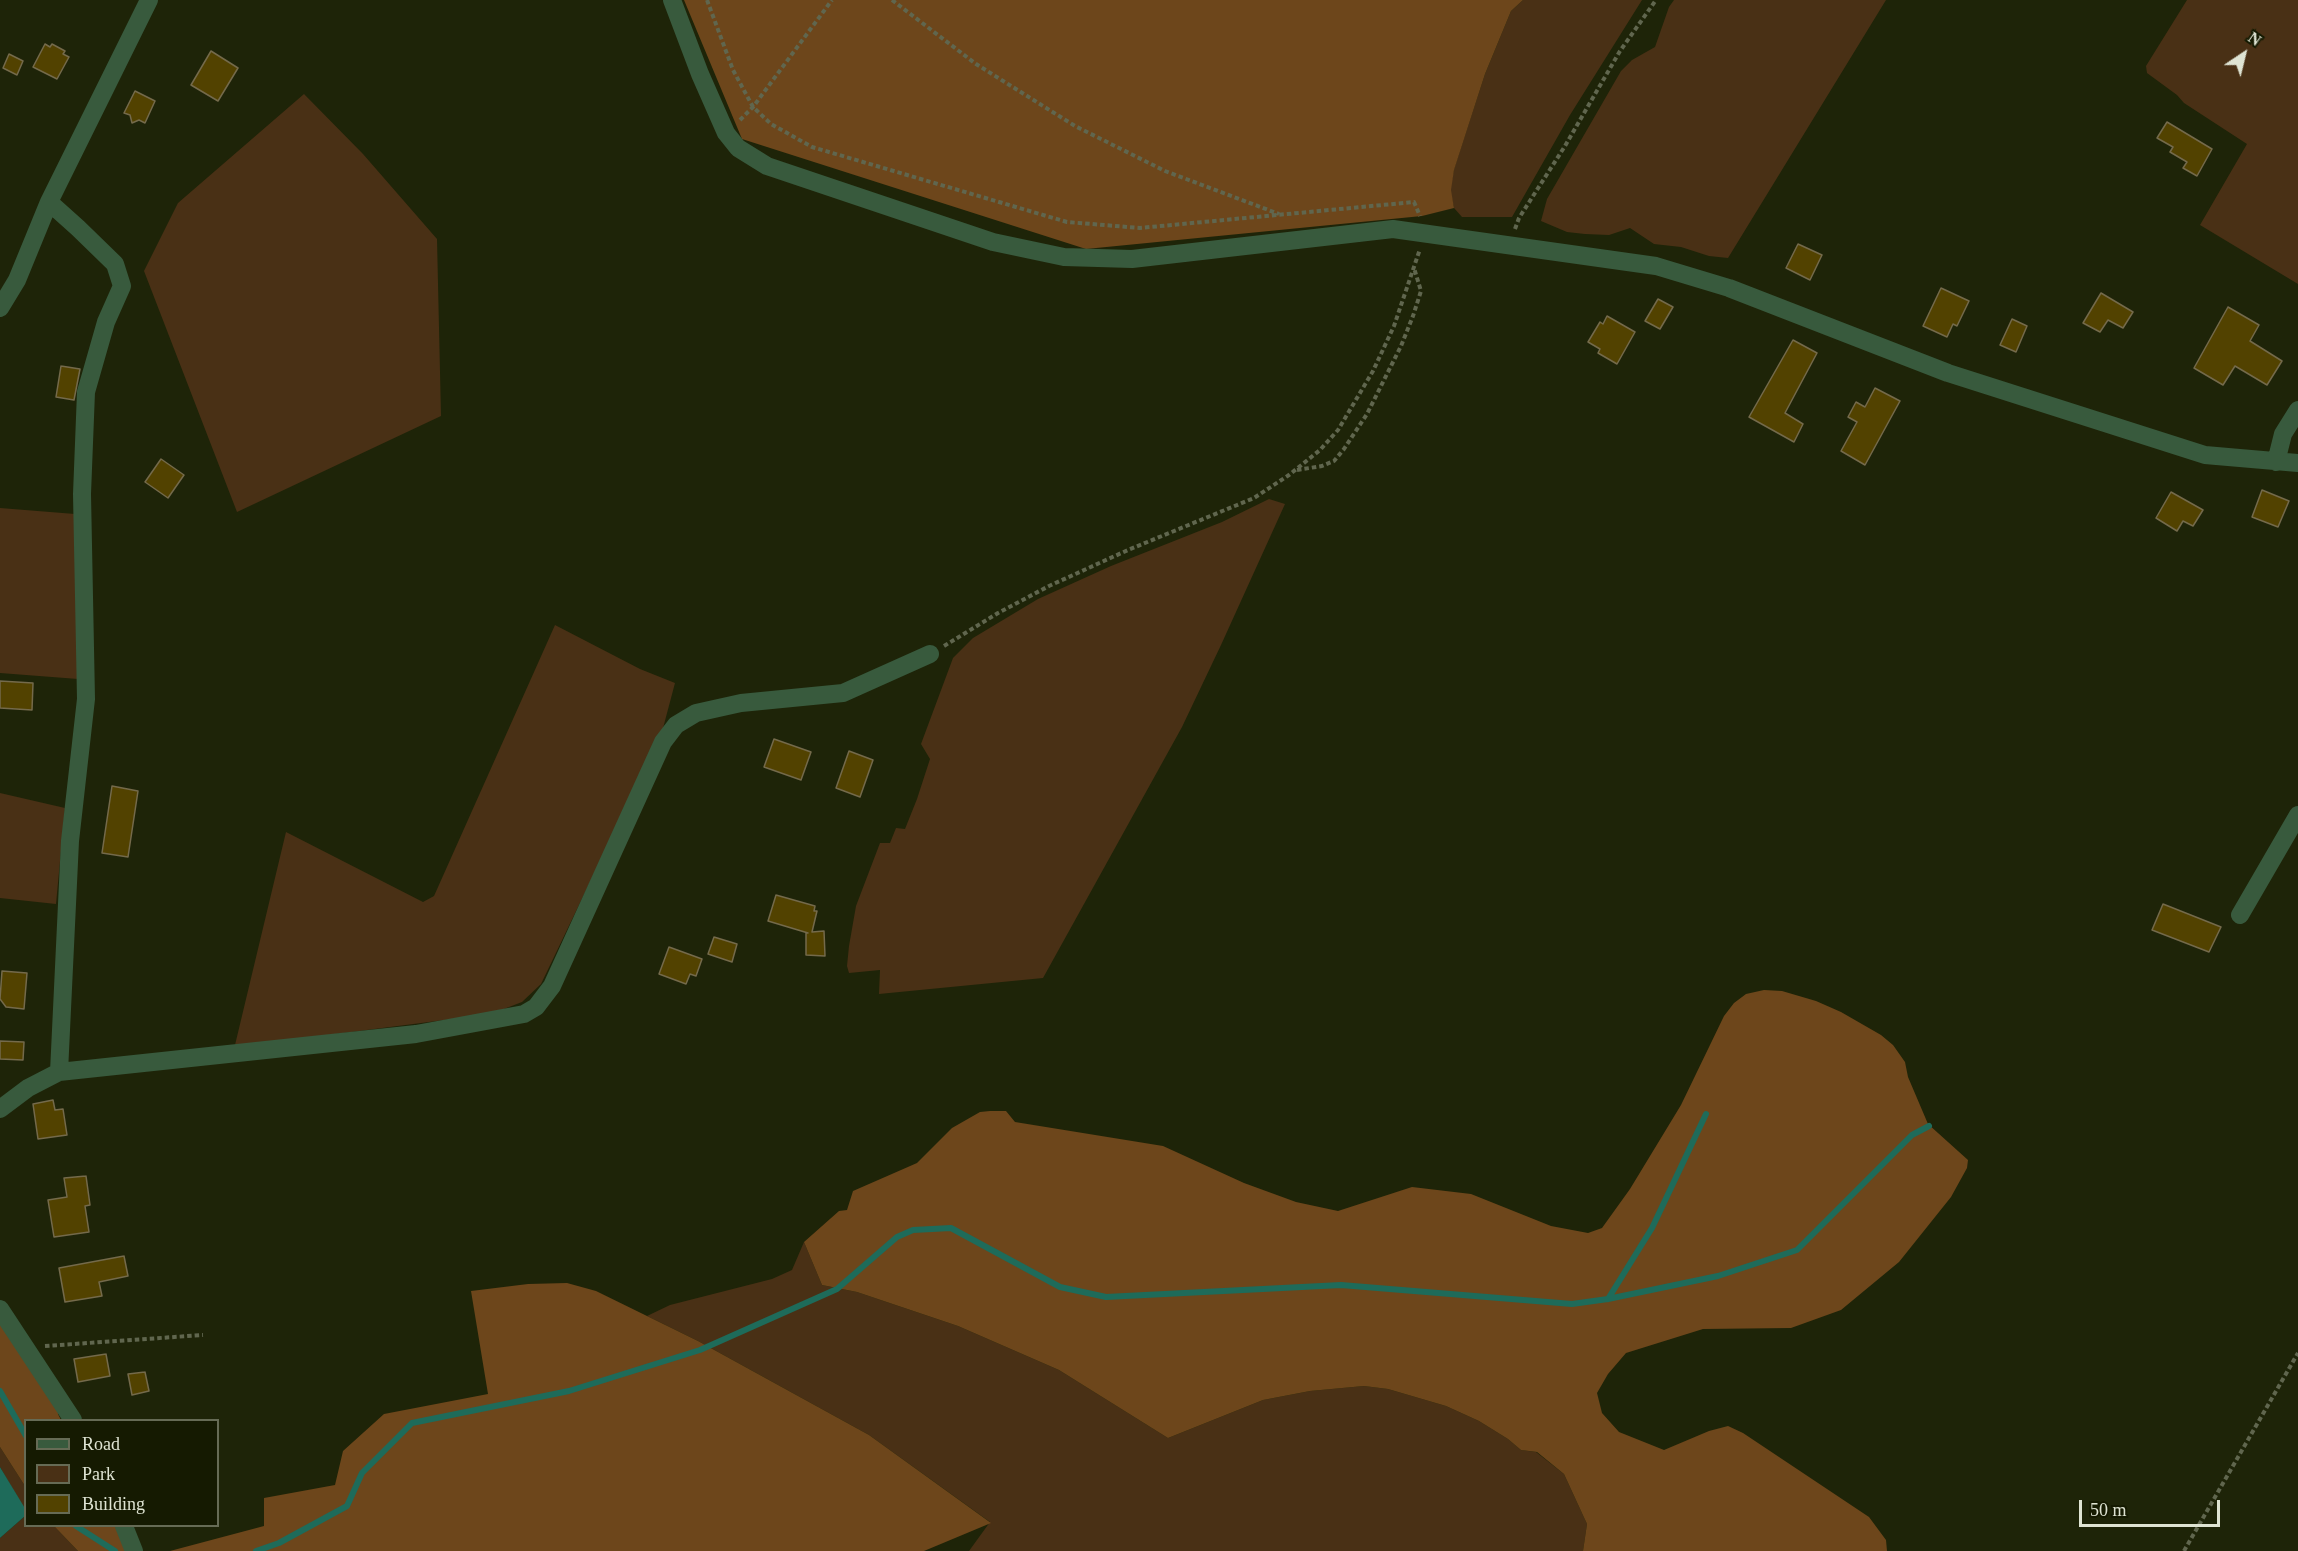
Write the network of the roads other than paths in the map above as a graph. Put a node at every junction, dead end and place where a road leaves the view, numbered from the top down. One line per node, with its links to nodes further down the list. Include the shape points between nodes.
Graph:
1 (149, 0): 3 (street)
2 (672, 0): 6 (street, via 700,74 726,132 738,148 767,166 993,242 1064,257 1132,259 1393,229 1656,266 1729,288 1948,373 2205,455)
3 (49, 202): 4 (street, via 17,279); 11 (street, via 115,264 122,286 106,322 86,392 82,494 86,699 70,841)
4 (0, 308)
5 (2298, 410): 6 (street, via 2283,434)
6 (2276, 462): 7 (street)
7 (2298, 463)
8 (930, 654): 11 (street, via 843,693 741,703 696,713 676,725 663,742 552,986 536,1007 524,1014 416,1034)
9 (2298, 815): 10 (street)
10 (2240, 915)
11 (59, 1072): 12 (street)
12 (0, 1109)
13 (0, 1309): 14 (street)
14 (73, 1419)
15 (124, 1527): 16 (street)
16 (134, 1551)

